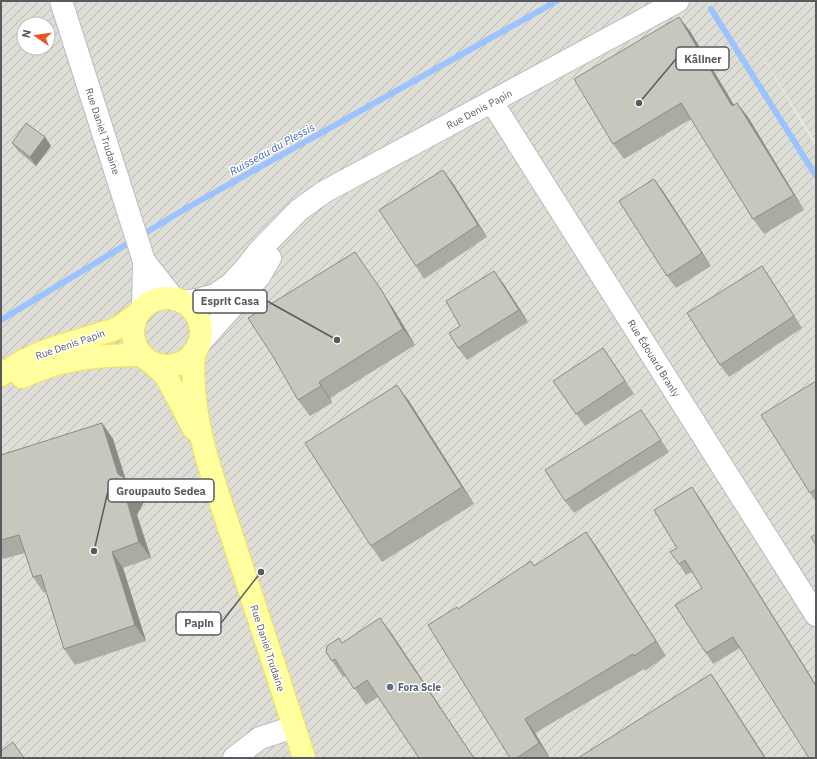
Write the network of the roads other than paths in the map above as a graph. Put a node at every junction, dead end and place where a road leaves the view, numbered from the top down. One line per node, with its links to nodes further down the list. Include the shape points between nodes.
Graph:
1 (61, 1): 5 (street, Rue Daniel Trudaine)
2 (678, 1): 3 (street, Rue Denis Papin)
3 (492, 102): 4 (street, Rue Denis Papin, via 324,192 303,206); 13 (street, Rue Édouard Branly)
4 (286, 224): 6 (street, Rue Denis Papin, via 231,284 215,295 197,300); 8 (street, Rue Denis Papin, via 259,277)
5 (144, 261): 6 (street, Rue Daniel Trudaine); 7 (street, Rue Daniel Trudaine)
6 (178, 300): 7 (main road, via 163,298 152,302); 8 (main road, via 197,316 201,335)
7 (141, 311): 9 (main road, via 134,324 133,335 136,346); 10 (main road, Rue Denis Papin, via 116,329 40,353)
8 (196, 348): 9 (main road, via 188,359 180,364 161,366); 12 (main road, Rue Daniel Trudaine, via 194,389)
9 (147, 359): 11 (main road, Rue Denis Papin, via 90,356 39,370); 12 (main road, Rue Daniel Trudaine, via 166,376)
10 (1, 375)
11 (1, 386)
12 (203, 448): 14 (main road, Rue Daniel Trudaine)
13 (816, 615)
14 (294, 727): 15 (street, via 260,738); 16 (main road, Rue Daniel Trudaine)
15 (234, 758)
16 (304, 758)

